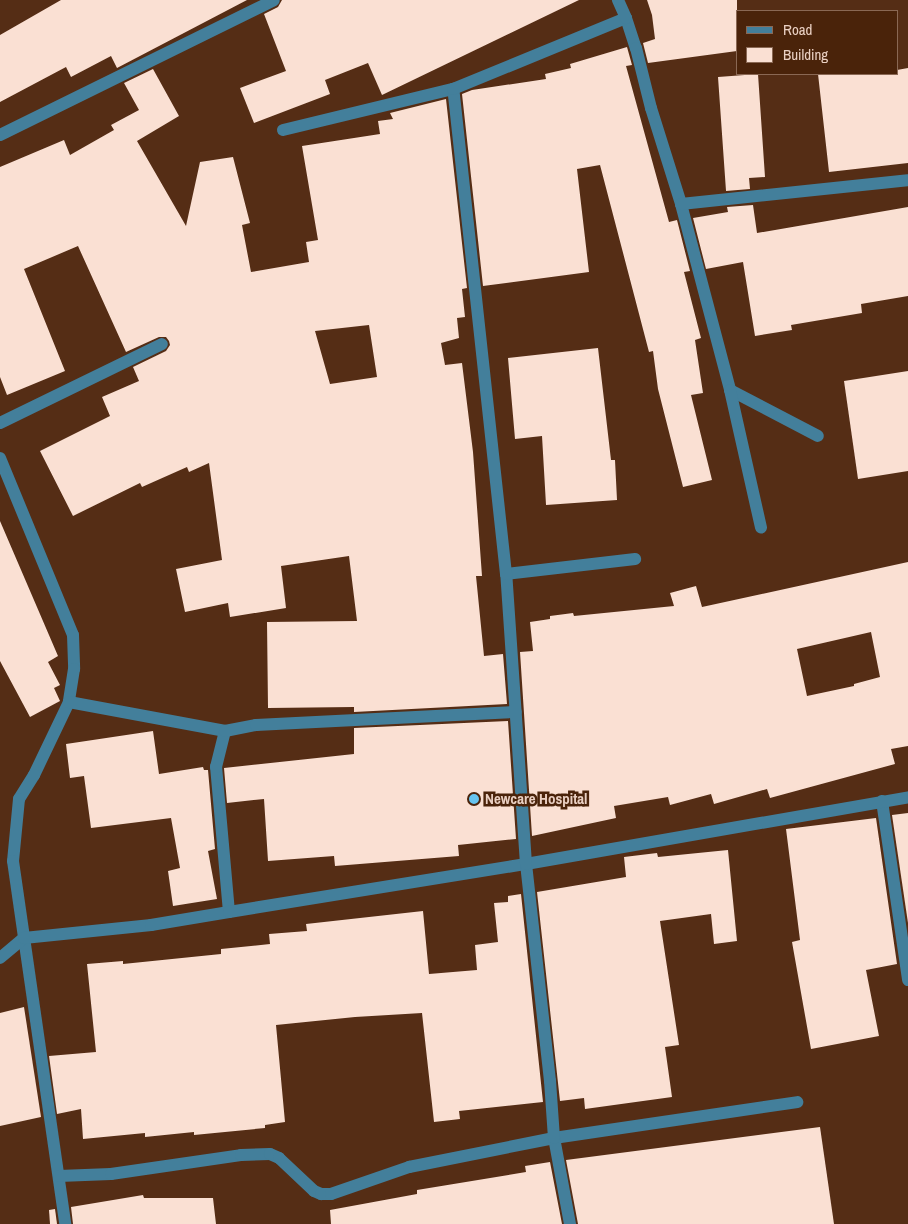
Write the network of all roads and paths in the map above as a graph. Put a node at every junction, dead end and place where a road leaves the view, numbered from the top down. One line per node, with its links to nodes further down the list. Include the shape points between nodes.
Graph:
1 (274, 0): 6 (street)
2 (618, 0): 3 (street)
3 (626, 18): 4 (street); 8 (street)
4 (453, 89): 5 (street); 16 (street)
5 (283, 130)
6 (0, 135)
7 (908, 180): 8 (street)
8 (681, 204): 10 (street)
9 (162, 344): 11 (street)
10 (730, 390): 12 (street); 14 (street)
11 (0, 423)
12 (818, 436)
13 (0, 458): 17 (street, via 73,635)
14 (761, 528)
15 (635, 559): 16 (street)
16 (506, 574): 18 (street)
17 (70, 702): 19 (street); 24 (street, via 18,799 13,861)
18 (516, 712): 19 (street, via 256,725); 22 (street)
19 (225, 731): 23 (street, via 216,768)
20 (908, 797): 21 (street)
21 (882, 801): 22 (street); 26 (street)
22 (526, 864): 23 (street); 28 (street)
23 (229, 912): 24 (street, via 151,925)
24 (24, 938): 25 (street); 29 (street)
25 (0, 958)
26 (908, 980)
27 (796, 1102): 28 (street)
28 (554, 1138): 29 (street, via 409,1167 331,1194 314,1192 270,1154 241,1155 111,1174); 31 (street)
29 (58, 1176): 30 (street)
30 (65, 1224)
31 (570, 1224)

